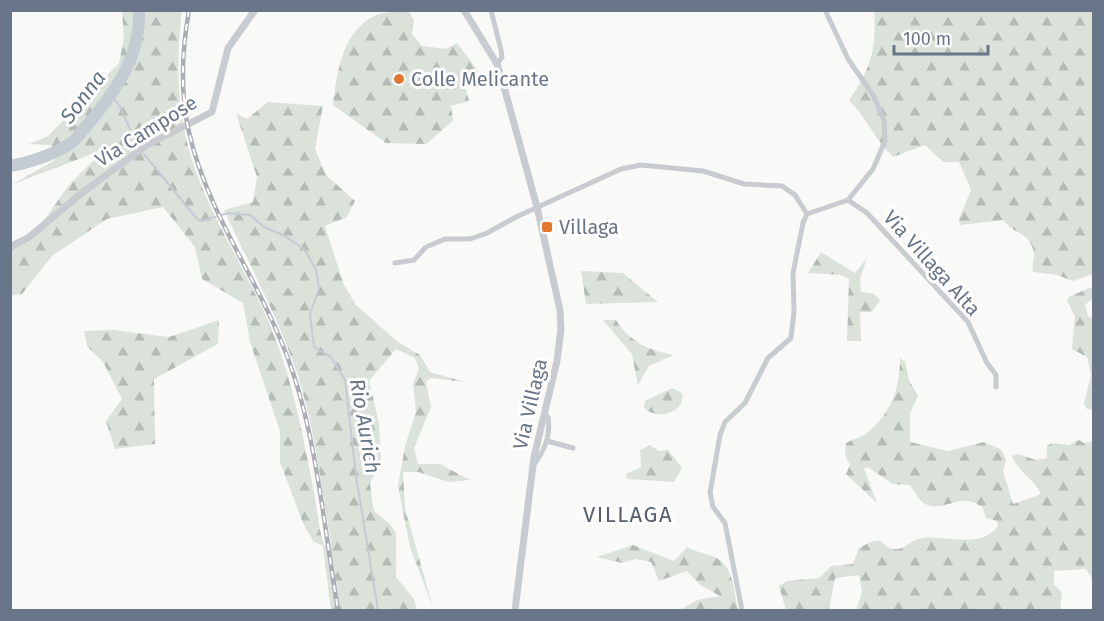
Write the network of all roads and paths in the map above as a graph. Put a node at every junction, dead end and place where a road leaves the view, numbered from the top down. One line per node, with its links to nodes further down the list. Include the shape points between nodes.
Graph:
1 (255, 10): 9 (street, Via Campose, via 228,48 212,112 147,145 28,238)
2 (464, 10): 5 (street, Via Villaga)
3 (491, 10): 5 (street, via 502,57)
4 (825, 10): 6 (street, via 884,120 885,141 873,169)
5 (497, 64): 7 (street, Via Villaga)
6 (848, 200): 8 (street); 11 (street, Via Villaga Alta, via 867,213 968,322 996,375)
7 (537, 207): 8 (street, via 621,169 641,165 703,171 744,184 782,186 795,195); 10 (street, via 487,233 470,239 445,239 426,247 414,260); 12 (street, Via Villaga, via 561,310 557,361)
8 (807, 214): 17 (street, via 793,273 791,338 768,358 745,404 725,422 710,493 713,507 724,523)
9 (10, 247)
10 (395, 263)
11 (996, 387)
12 (544, 414): 13 (street, via 549,425); 15 (street, Via Villaga)
13 (547, 441): 14 (street); 15 (street)
14 (573, 448)
15 (532, 467): 16 (street, Via Villaga)
16 (515, 610)
17 (742, 610)

